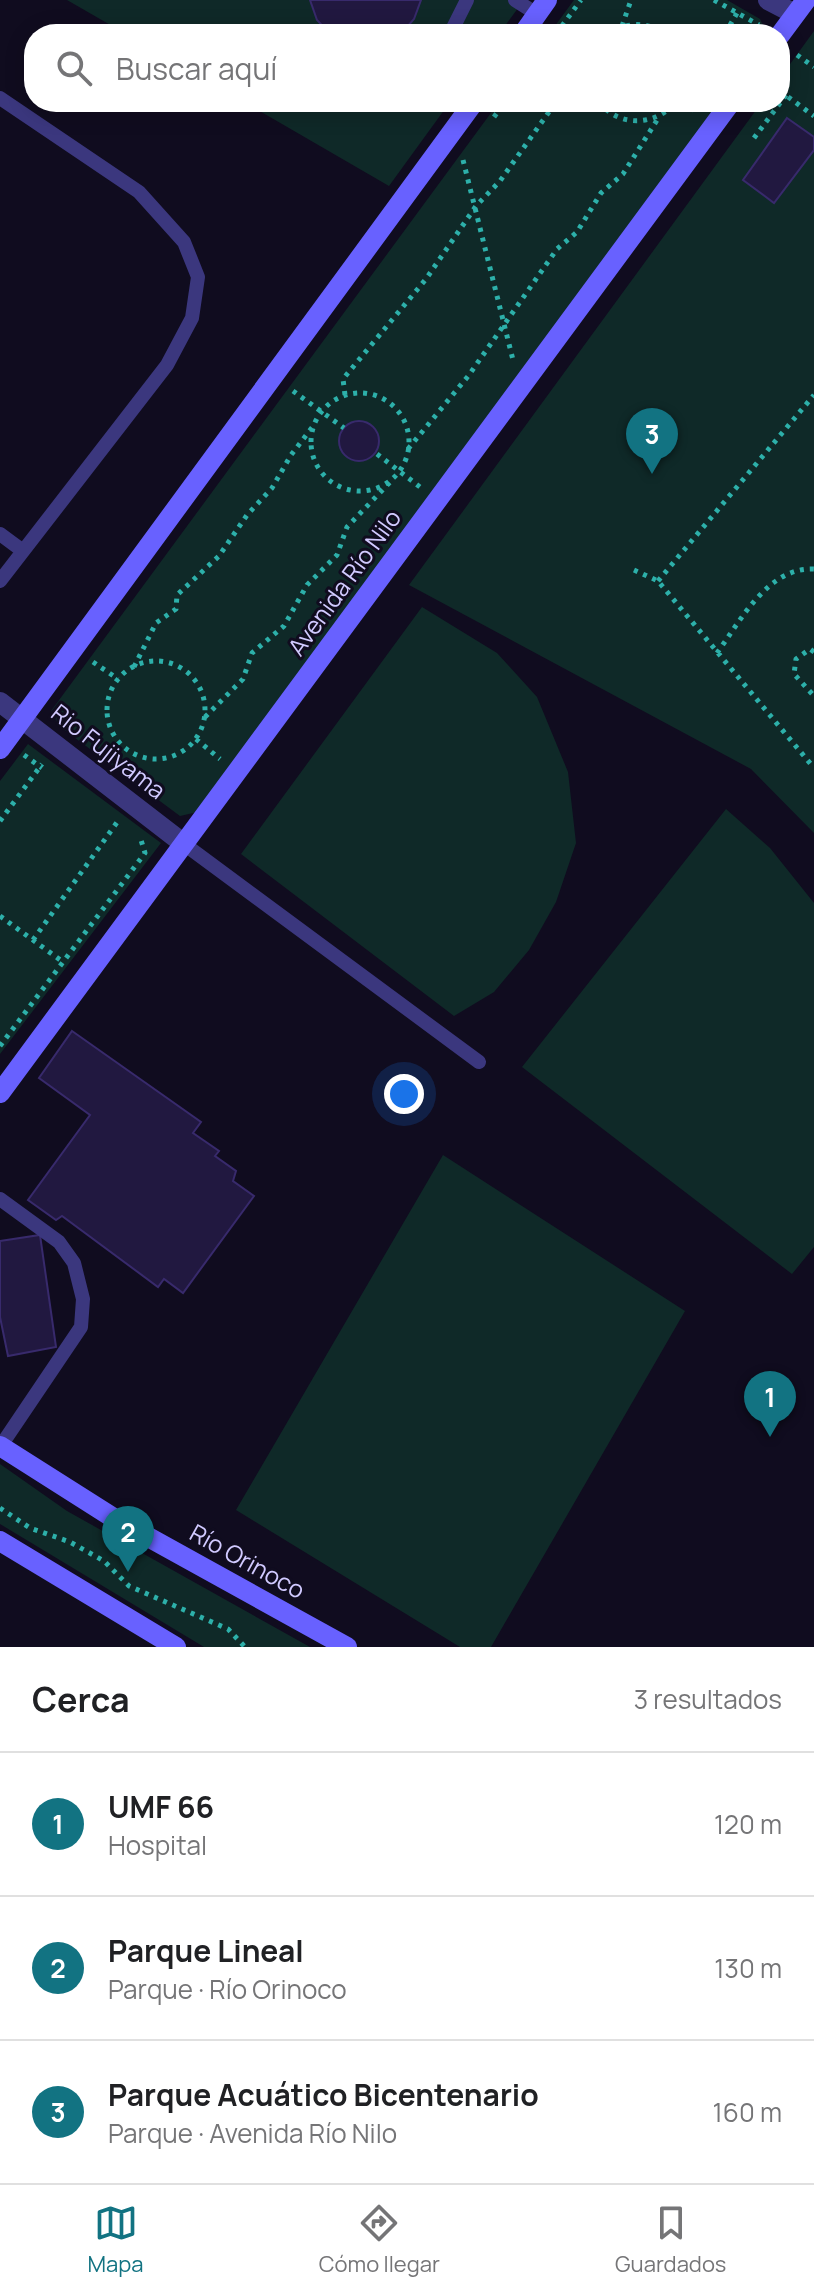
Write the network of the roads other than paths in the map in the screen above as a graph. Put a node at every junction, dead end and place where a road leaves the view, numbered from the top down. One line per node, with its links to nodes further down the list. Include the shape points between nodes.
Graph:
1 (467, 0): 6 (lane)
2 (515, 0): 4 (lane)
3 (768, 0): 5 (street)
4 (542, 7): 7 (street)
5 (801, 7): 8 (street)
6 (455, 24)
7 (530, 24)
8 (788, 24)
9 (0, 98): 13 (lane, via 139,192 184,242 198,277 192,318 167,365)
10 (467, 112): 16 (street)
11 (724, 112): 18 (street, Avenida Río Nilo)
12 (0, 534): 13 (lane)
13 (23, 551): 14 (lane)
14 (0, 581)
15 (0, 702): 16 (street, Rio Fujiyama)
16 (23, 719): 17 (street); 18 (street, Rio Fujiyama)
17 (0, 749)
18 (184, 844): 19 (lane); 20 (street, Avenida Río Nilo)
19 (479, 1062)
20 (0, 1093)
21 (0, 1199): 22 (lane, via 59,1242 74,1263 83,1299 81,1327)
22 (0, 1446): 25 (street, Río Orinoco, via 112,1517)
23 (0, 1541): 24 (street)
24 (176, 1647)
25 (347, 1647)

